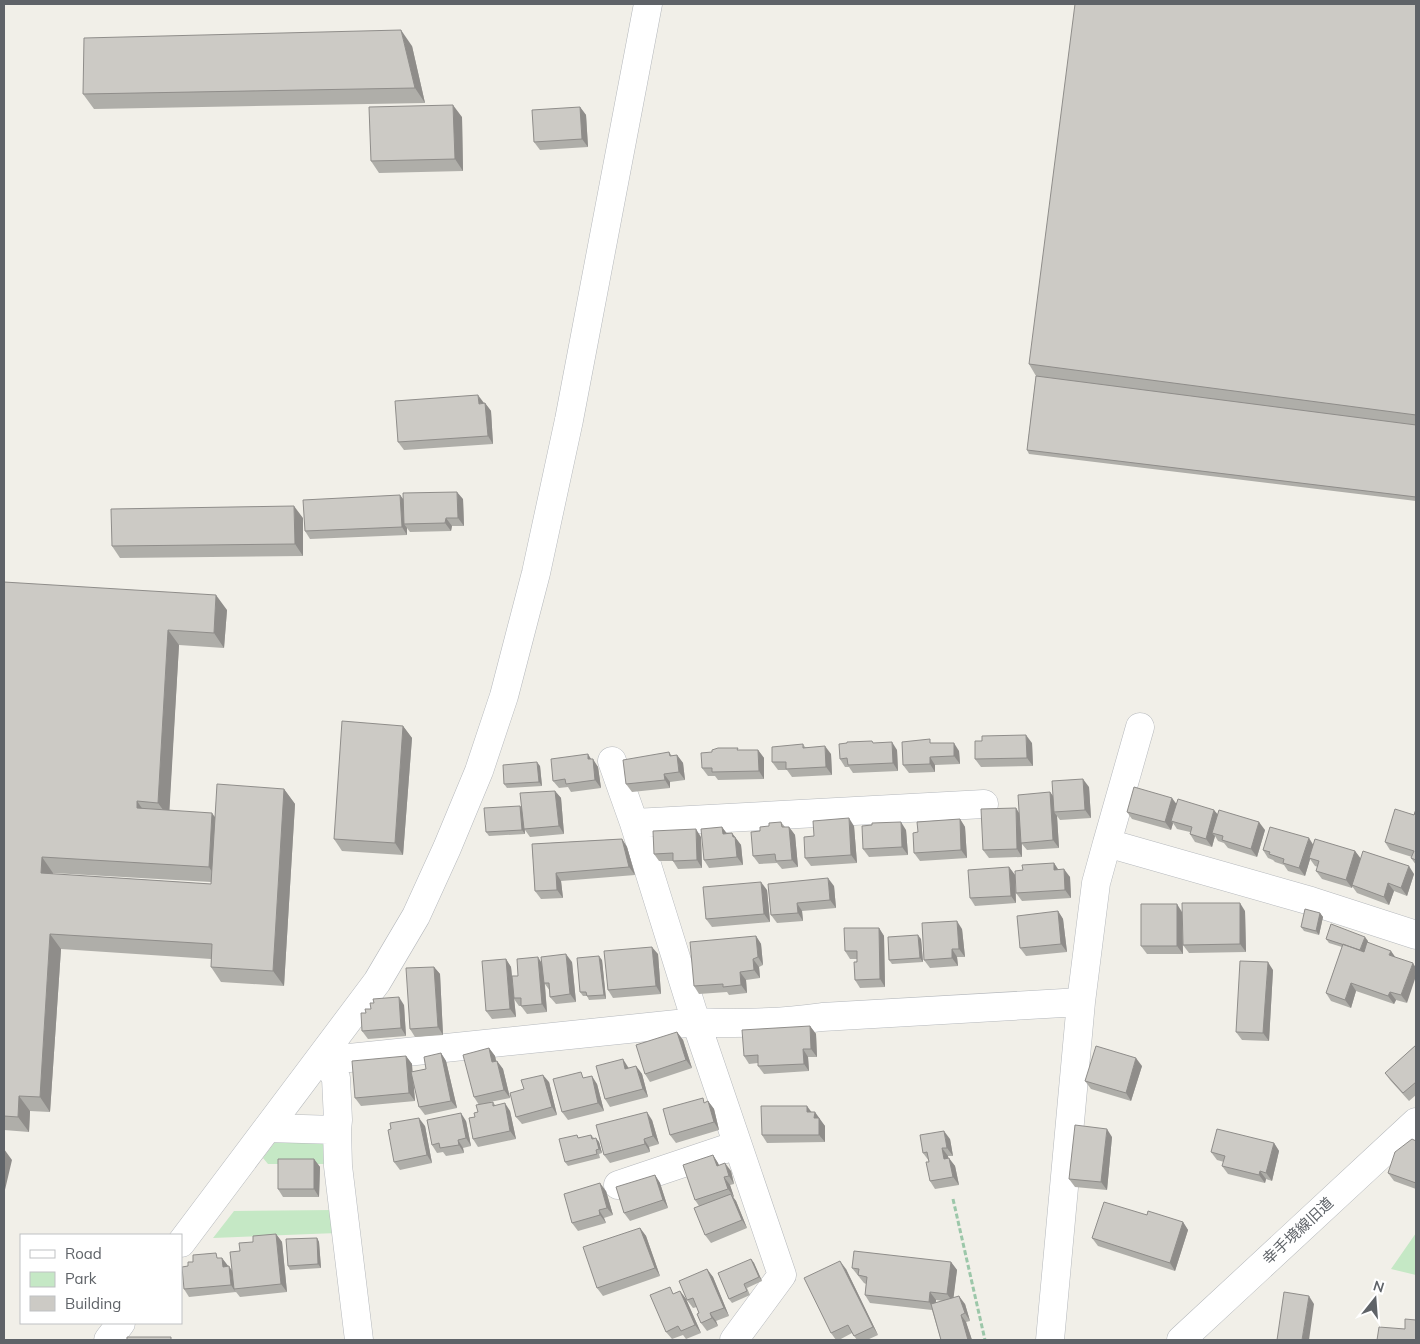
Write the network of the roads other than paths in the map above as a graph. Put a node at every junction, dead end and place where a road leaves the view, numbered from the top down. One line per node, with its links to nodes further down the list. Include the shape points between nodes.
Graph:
1 (648, 4): 10 (street, via 569,420 536,574 504,696 479,771 416,916 376,982)
2 (1140, 727): 6 (street)
3 (612, 761): 5 (street)
4 (984, 804): 5 (street)
5 (634, 822): 9 (street)
6 (1107, 843): 7 (street, via 1311,901); 8 (street, via 1096,883)
7 (1416, 935)
8 (1081, 1002): 9 (street, via 796,1021); 21 (street)
9 (696, 1022): 10 (street, via 349,1058); 14 (street)
10 (323, 1055): 12 (street); 13 (street, via 336,1078)
11 (1416, 1122): 22 (street, 幸手境線旧道)
12 (268, 1128): 13 (street); 16 (street)
13 (337, 1130): 19 (street, via 338,1166)
14 (738, 1145): 15 (street); 20 (street, via 782,1275)
15 (618, 1185)
16 (182, 1242)
17 (120, 1324): 18 (street)
18 (108, 1340)
19 (359, 1340)
20 (734, 1340)
21 (1050, 1340)
22 (1181, 1340)

